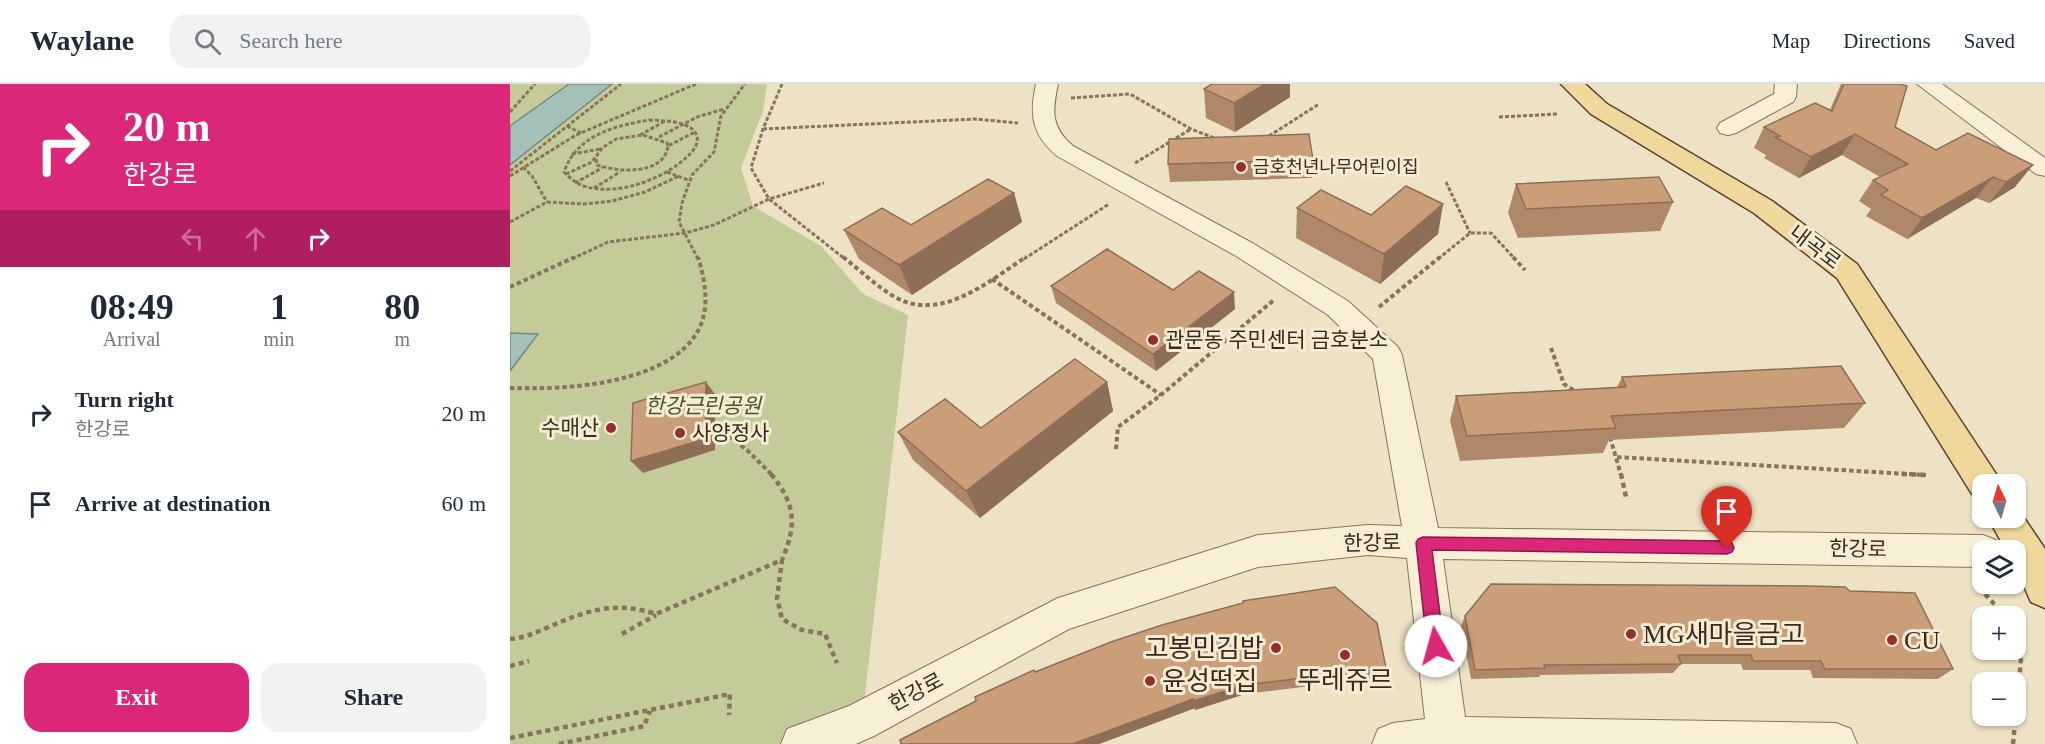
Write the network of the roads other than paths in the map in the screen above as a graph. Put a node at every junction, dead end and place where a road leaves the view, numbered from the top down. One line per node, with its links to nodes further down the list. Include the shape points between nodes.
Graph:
1 (1572, 84): 7 (main road, 내곡로, via 1599,109 1763,207 1847,271)
2 (1786, 84): 5 (street, via 1785,97)
3 (1928, 84): 6 (street)
4 (1056, 91): 9 (street, via 1043,110 1048,135 1060,147 1245,250 1338,308 1387,355)
5 (1728, 129)
6 (2045, 169)
7 (1978, 474)
8 (2013, 528): 11 (main road)
9 (1423, 543): 10 (street, 한강로); 13 (street); 14 (street, 한강로, via 1368,540 1258,551 1126,592 1058,615 860,722)
10 (1972, 551)
11 (2033, 556): 12 (main road)
12 (2045, 590)
13 (1448, 741): 15 (street); 16 (street)
14 (802, 744)
15 (1393, 744)
16 (1836, 744)

